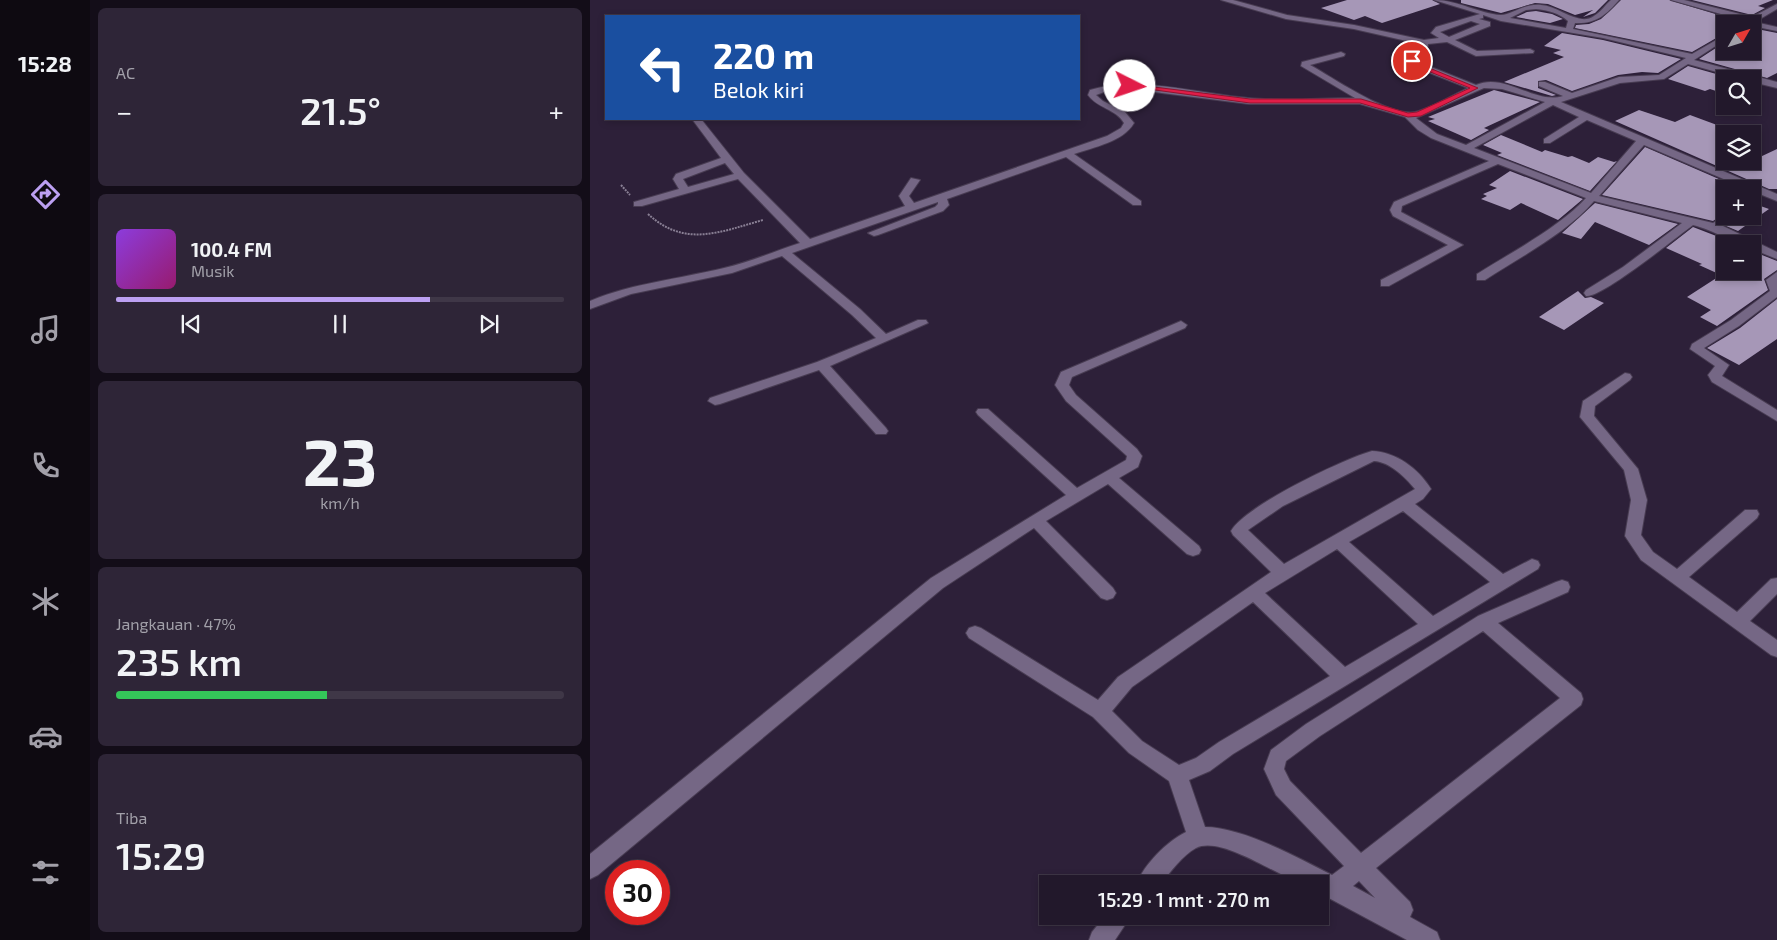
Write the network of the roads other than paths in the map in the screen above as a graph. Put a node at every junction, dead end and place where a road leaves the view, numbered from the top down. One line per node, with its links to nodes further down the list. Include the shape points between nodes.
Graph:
1 (1224, 0): 18 (street, via 1286,17)
2 (1438, 0): 6 (street)
3 (1615, 0): 12 (street, via 1598,19)
4 (1675, 0): 7 (street)
5 (1777, 6): 8 (street)
6 (1486, 14): 9 (street); 10 (street)
7 (1725, 15)
8 (1763, 15): 11 (street)
9 (1503, 18): 12 (street, via 1537,7 1563,13); 13 (street); 16 (street)
10 (1472, 19): 13 (street); 17 (street, via 1436,31)
11 (1777, 19)
12 (1572, 21): 16 (street)
13 (1487, 24): 17 (street)
14 (1761, 25): 15 (street)
15 (1777, 29)
16 (1569, 31): 22 (street, via 1603,36)
17 (1448, 40): 18 (street); 20 (street, via 1476,54)
18 (1424, 42): 27 (street, via 1424,50 1414,56 1412,61 1415,64)
19 (1716, 43): 22 (street)
20 (1530, 51)
21 (1341, 54): 29 (street, via 1304,65)
22 (1691, 59): 23 (street); 28 (street, via 1661,77 1619,80)
23 (1725, 70)
24 (1761, 82): 26 (street)
25 (1542, 84): 28 (street)
26 (1777, 86)
27 (1475, 88): 30 (street, via 1497,84); 31 (street, via 1419,114)
28 (1572, 96): 30 (street)
29 (1366, 102): 31 (street); 37 (street, via 1250,101 1153,88 1106,88 1093,92 1094,99 1125,116 1128,126 1118,134)
30 (1553, 102): 32 (street); 36 (street)
31 (1408, 115): 36 (street, via 1426,132)
32 (1585, 116): 34 (street); 35 (street)
33 (697, 120): 38 (street)
34 (1547, 142)
35 (1641, 142): 43 (street); 46 (street)
36 (1465, 148): 39 (street)
37 (1067, 153): 45 (street); 48 (street)
38 (727, 159): 40 (street); 42 (street, via 680,176 678,179)
39 (1497, 161): 46 (street); 62 (street, via 1398,204 1397,214 1457,245)
40 (740, 174): 42 (street); 56 (street)
41 (915, 180): 50 (street, via 904,196)
42 (685, 190): 49 (street)
43 (1764, 193): 44 (street); 47 (street)
44 (1761, 195)
45 (941, 197): 50 (street); 54 (street, via 944,206 939,209)
46 (1592, 197): 51 (street, via 1624,208); 61 (street, via 1583,208 1542,238)
47 (1777, 198)
48 (1138, 203)
49 (638, 204)
50 (912, 207): 56 (street)
51 (1690, 222): 53 (street); 63 (street)
52 (1718, 225): 53 (street)
53 (1715, 227): 55 (street)
54 (874, 233)
55 (1732, 235)
56 (808, 244): 58 (street)
57 (1761, 248): 59 (street)
58 (784, 252): 64 (street, via 719,274 620,294); 67 (street)
59 (1777, 256)
60 (1777, 276): 72 (street, via 1772,280 1776,292 1697,349 1722,365 1715,375 1717,379)
61 (1481, 277)
62 (1385, 283)
63 (1590, 293)
64 (590, 305)
65 (922, 323): 67 (street)
66 (1181, 325): 74 (street, via 1066,375 1062,385 1072,398 1135,456 1133,463)
67 (884, 339): 68 (street)
68 (822, 365): 70 (street); 73 (street)
69 (1625, 378): 83 (street, via 1588,404 1587,417 1631,469 1639,500 1633,536 1647,556)
70 (715, 401)
71 (983, 412): 75 (street)
72 (1777, 416)
73 (880, 431)
74 (1109, 477): 75 (street); 80 (street)
75 (1076, 496): 78 (street)
76 (1404, 503): 79 (street); 82 (street, via 1423,489 1389,458 1372,456 1298,491 1242,524 1239,531); 84 (street)
77 (1751, 514): 83 (street)
78 (1035, 520): 87 (street); 99 (street, via 937,583)
79 (1338, 541): 82 (street); 91 (street)
80 (1193, 550)
81 (1532, 565): 84 (street)
82 (1282, 573): 88 (street)
83 (1678, 577): 90 (street)
84 (1502, 583): 91 (street)
85 (1777, 584): 90 (street)
86 (1562, 587): 89 (street)
87 (1107, 593)
88 (1254, 593): 94 (street); 95 (street, via 1125,682)
89 (1484, 621): 98 (street, via 1313,730 1278,756 1274,769 1284,788); 98 (street, via 1574,699)
90 (1739, 621): 93 (street)
91 (1431, 625): 94 (street)
92 (975, 633): 95 (street)
93 (1777, 650)
94 (1343, 677): 96 (street, via 1226,748 1206,764)
95 (1100, 711): 96 (street, via 1150,760)
96 (1177, 775): 97 (street)
97 (1198, 837): 100 (street, via 1169,857); 101 (street, via 1225,838 1260,851)
98 (1360, 867): 101 (street); 102 (street)
99 (590, 868)
100 (1154, 875)
101 (1332, 888): 105 (street)
102 (1402, 910)
103 (1112, 925): 104 (street)
104 (1100, 940)
105 (1429, 940)

